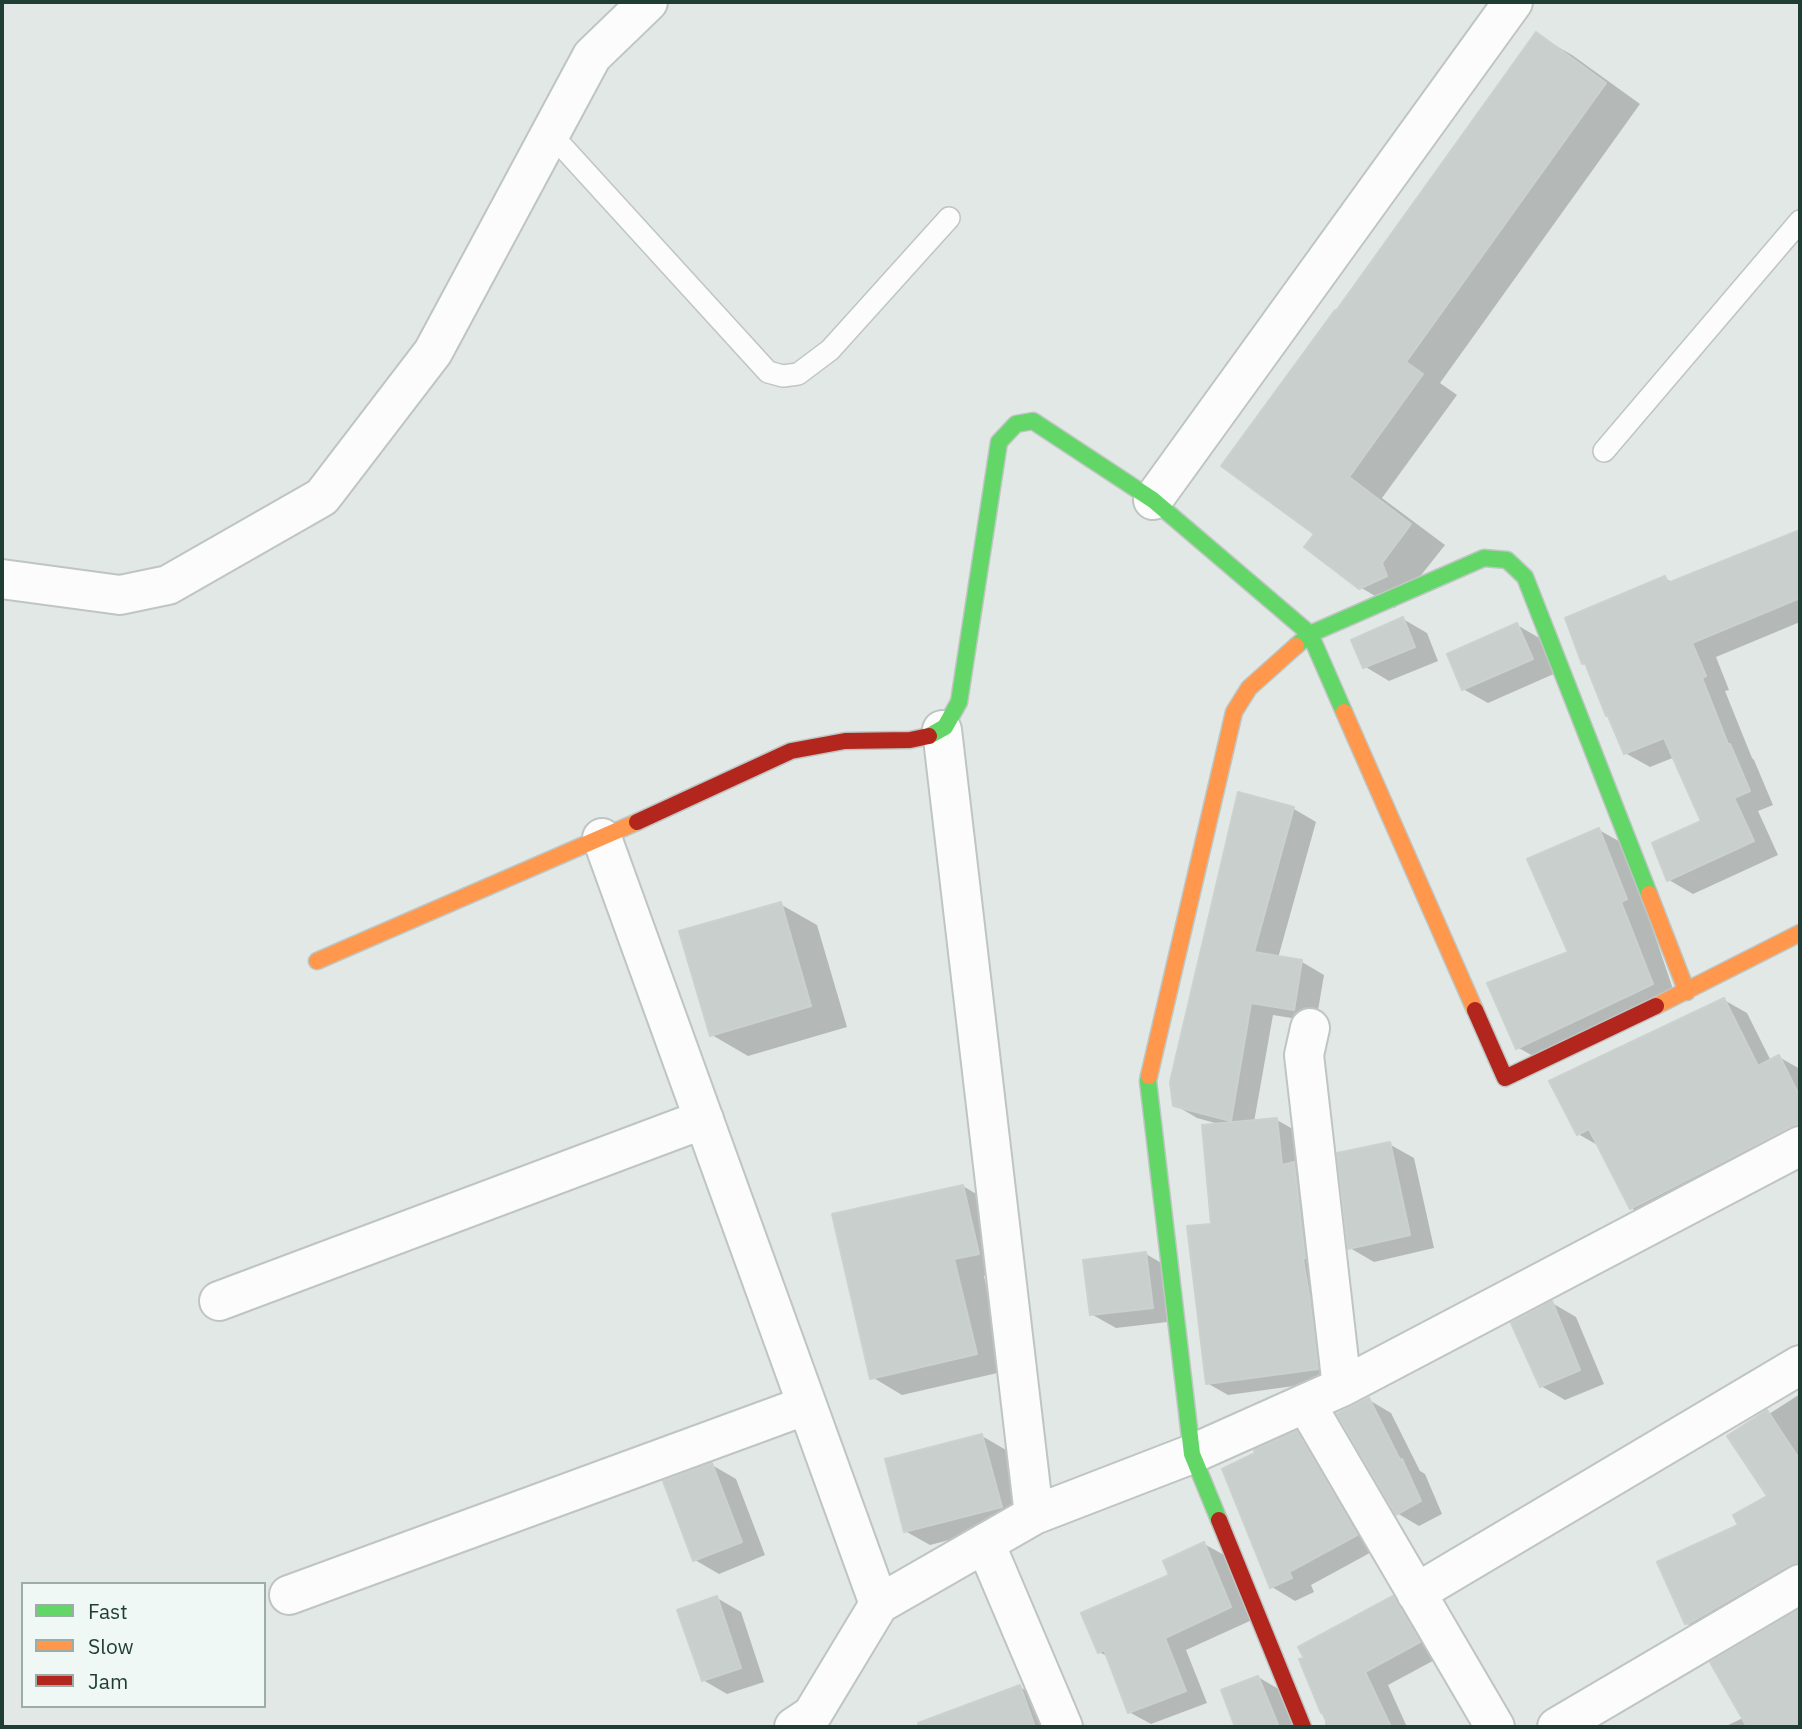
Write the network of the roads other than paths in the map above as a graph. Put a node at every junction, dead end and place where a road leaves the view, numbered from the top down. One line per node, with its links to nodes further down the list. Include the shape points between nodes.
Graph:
1 (648, 2): 3 (street, via 592,56)
2 (1513, 2): 7 (street)
3 (550, 133): 4 (lane, via 768,372 783,376 798,374 830,350); 8 (street, via 433,352 322,497 168,585 120,595)
4 (949, 218)
5 (1800, 221): 6 (lane)
6 (1604, 451)
7 (1153, 500): 9 (street); 10 (street, via 1033,421 1016,424 999,442 959,702)
8 (2, 579)
9 (1310, 634): 14 (street, via 1484,558 1507,560 1525,577); 14 (street, via 1504,1077); 23 (street, via 1250,688 1234,712 1148,1081)
10 (942, 730): 11 (street, via 921,739 846,741 791,751); 24 (street)
11 (602, 838): 13 (street); 16 (street)
12 (1800, 933): 14 (street)
13 (317, 961)
14 (1687, 992)
15 (1310, 1028): 20 (street, via 1304,1055)
16 (704, 1119): 18 (street); 22 (street)
17 (1800, 1146): 20 (street)
18 (219, 1301)
19 (1800, 1365): 27 (street)
20 (1342, 1387): 21 (street)
21 (1306, 1404): 23 (street); 27 (street)
22 (807, 1405): 28 (street); 29 (street)
23 (1192, 1454): 24 (street); 32 (street)
24 (1034, 1515): 25 (street)
25 (985, 1543): 29 (street); 31 (street)
26 (1800, 1584): 34 (street)
27 (1416, 1593): 33 (street)
28 (289, 1595)
29 (879, 1604): 30 (street)
30 (807, 1723)
31 (1063, 1727)
32 (1303, 1727)
33 (1495, 1727)
34 (1557, 1727)

